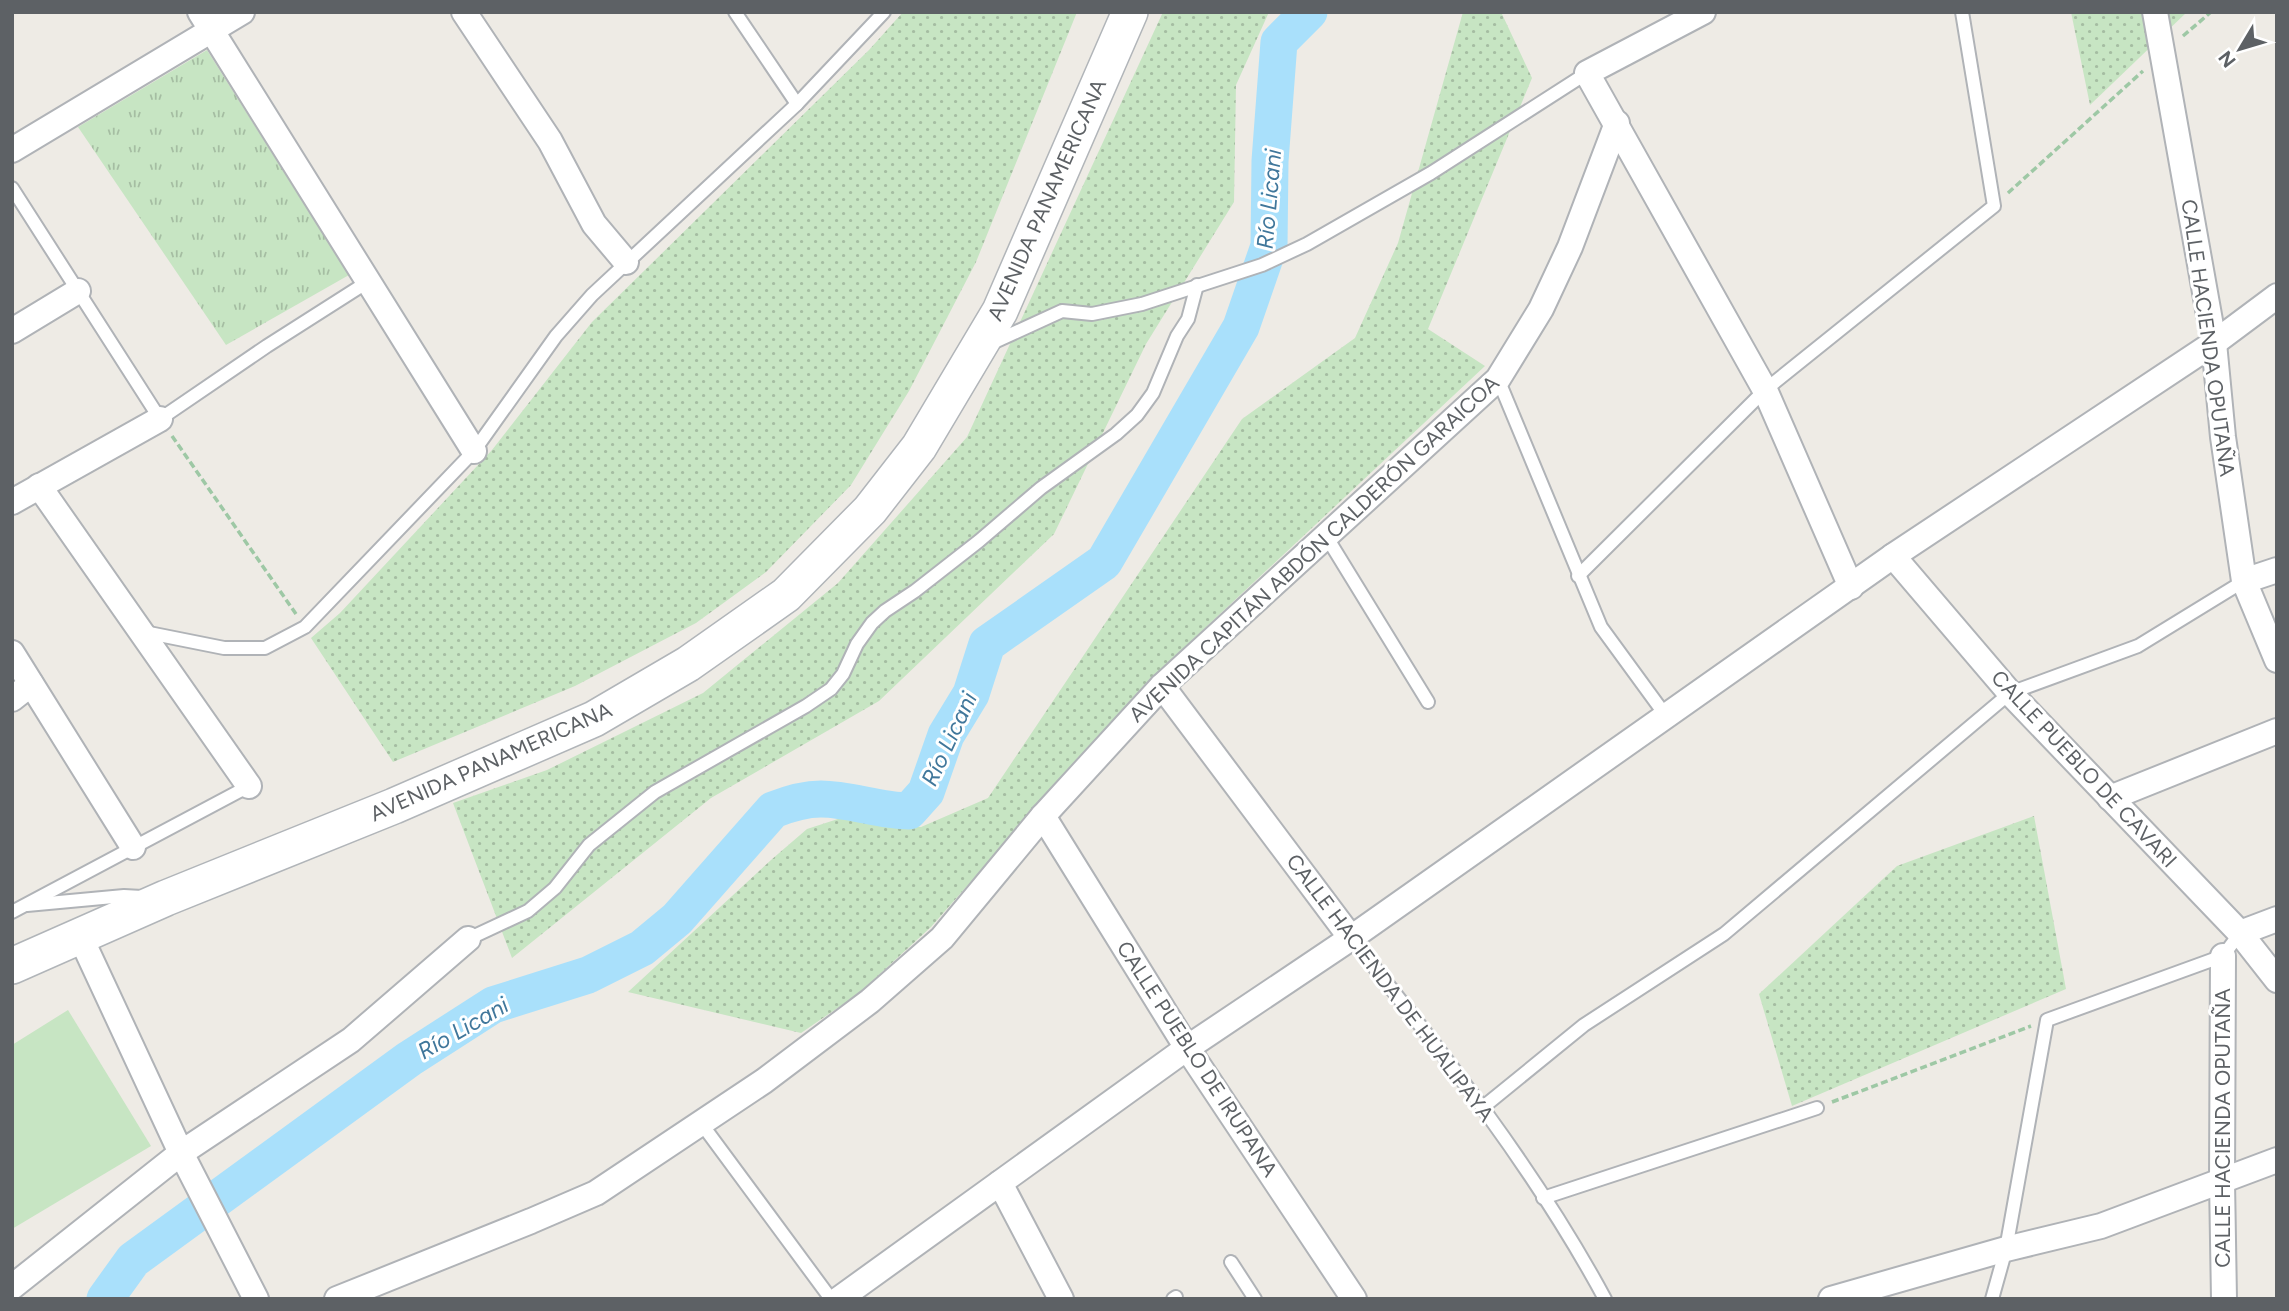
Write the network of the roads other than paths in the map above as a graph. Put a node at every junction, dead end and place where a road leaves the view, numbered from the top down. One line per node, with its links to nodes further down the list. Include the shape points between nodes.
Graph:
1 (242, 12): 9 (street)
2 (464, 12): 15 (street, via 550,141 594,224)
3 (735, 12): 11 (lane)
4 (884, 12): 11 (lane)
5 (1130, 12): 22 (main road, AVENIDA PANAMERICANA, via 1000,310)
6 (1703, 12): 10 (street)
7 (1962, 12): 24 (lane, via 1994,206)
8 (2155, 12): 21 (street, CALLE HACIENDA OPUTAÑA)
9 (206, 21): 13 (street); 16 (street)
10 (1587, 73): 12 (street); 17 (lane, via 1431,173 1307,244 1248,270)
11 (797, 104): 15 (lane)
12 (1617, 122): 23 (street, AVENIDA CAPITÁN ABDÓN CALDERÓN GARAICOA, via 1570,247 1541,309); 24 (street)
13 (12, 150)
14 (12, 188): 18 (lane)
15 (626, 262): 26 (lane, via 556,336)
16 (369, 281): 25 (lane); 26 (street)
17 (1197, 285): 22 (lane, via 1092,314 1062,311); 54 (lane, via 1188,319 1153,393 1116,434 885,611 857,644 831,689 654,792 589,845 555,888 528,911)
18 (78, 291): 20 (street); 25 (lane)
19 (2277, 296): 21 (street)
20 (12, 331)
21 (2214, 343): 30 (street); 33 (street, CALLE HACIENDA OPUTAÑA)
22 (976, 351): 48 (main road, AVENIDA PANAMERICANA, via 919,447 870,510 786,595 688,664 594,719)
23 (1498, 379): 29 (street, AVENIDA CAPITÁN ABDÓN CALDERÓN GARAICOA); 32 (lane)
24 (1765, 390): 32 (lane); 34 (street)
25 (160, 419): 27 (street)
26 (474, 451): 35 (lane, via 305,627 265,648 224,648)
27 (39, 486): 28 (street); 35 (street)
28 (12, 502)
29 (1326, 536): 38 (street, AVENIDA CAPITÁN ABDÓN CALDERÓN GARAICOA); 41 (lane)
30 (1893, 556): 34 (street); 40 (street, CALLE PUEBLO DE CAVARI)
31 (2277, 570): 33 (street)
32 (1578, 576): 42 (lane, via 1601,627)
33 (2244, 581): 37 (street, CALLE HACIENDA OPUTAÑA); 40 (lane, via 2138,646)
34 (1851, 587): 42 (street)
35 (140, 631): 44 (street)
36 (12, 653): 39 (street)
37 (2277, 660)
38 (1162, 687): 46 (street, AVENIDA CAPITÁN ABDÓN CALDERÓN GARAICOA); 53 (street, CALLE HACIENDA DE HUALIPAYA)
39 (22, 692): 47 (street)
40 (2010, 693): 45 (street, CALLE PUEBLO DE CAVARI); 59 (lane, via 1724,934 1584,1025)
41 (1428, 702)
42 (1666, 716): 53 (street)
43 (2277, 731): 45 (street)
44 (249, 786): 47 (lane)
45 (2110, 798): 51 (street, CALLE PUEBLO DE CAVARI)
46 (1043, 816): 58 (street, CALLE PUEBLO DE IRUPANA); 61 (street, AVENIDA CAPITÁN ABDÓN CALDERÓN GARAICOA, via 942,938 870,1001 764,1082)
47 (132, 847): 49 (lane)
48 (166, 898): 49 (lane, via 124,896); 52 (main road, AVENIDA PANAMERICANA)
49 (16, 909)
50 (2277, 919): 51 (street)
51 (2240, 933): 55 (lane); 57 (street, CALLE PUEBLO DE CAVARI)
52 (80, 936): 56 (main road, AVENIDA PANAMERICANA); 62 (street)
53 (1350, 938): 58 (street); 59 (lane, CALLE HACIENDA DE HUALIPAYA, via 1454,1066)
54 (468, 939): 62 (street, via 351,1040)
55 (2223, 956): 64 (street, CALLE HACIENDA OPUTAÑA); 67 (lane, via 2047,1020)
56 (12, 966)
57 (2277, 980)
58 (1187, 1048): 65 (street); 76 (street, CALLE PUEBLO DE IRUPANA)
59 (1482, 1108): 66 (lane, CALLE HACIENDA DE HUALIPAYA)
60 (1817, 1108): 66 (lane)
61 (701, 1123): 70 (street, AVENIDA CAPITÁN ABDÓN CALDERÓN GARAICOA, via 596,1193); 72 (lane)
62 (181, 1153): 69 (street); 71 (street)
63 (2277, 1160): 64 (street)
64 (2222, 1181): 67 (street, via 2101,1226); 80 (street, CALLE HACIENDA OPUTAÑA)
65 (1000, 1183): 73 (street); 74 (street)
66 (1543, 1198): 77 (lane, CALLE HACIENDA DE HUALIPAYA, via 1578,1248)
67 (2006, 1249): 78 (street); 79 (lane)
68 (1231, 1262): 75 (lane)
69 (12, 1287)
70 (341, 1298)
71 (256, 1299)
72 (831, 1299)
73 (839, 1299)
74 (1061, 1299)
75 (1255, 1299)
76 (1354, 1299)
77 (1605, 1299)
78 (1831, 1299)
79 (1992, 1299)
80 (2224, 1299)

